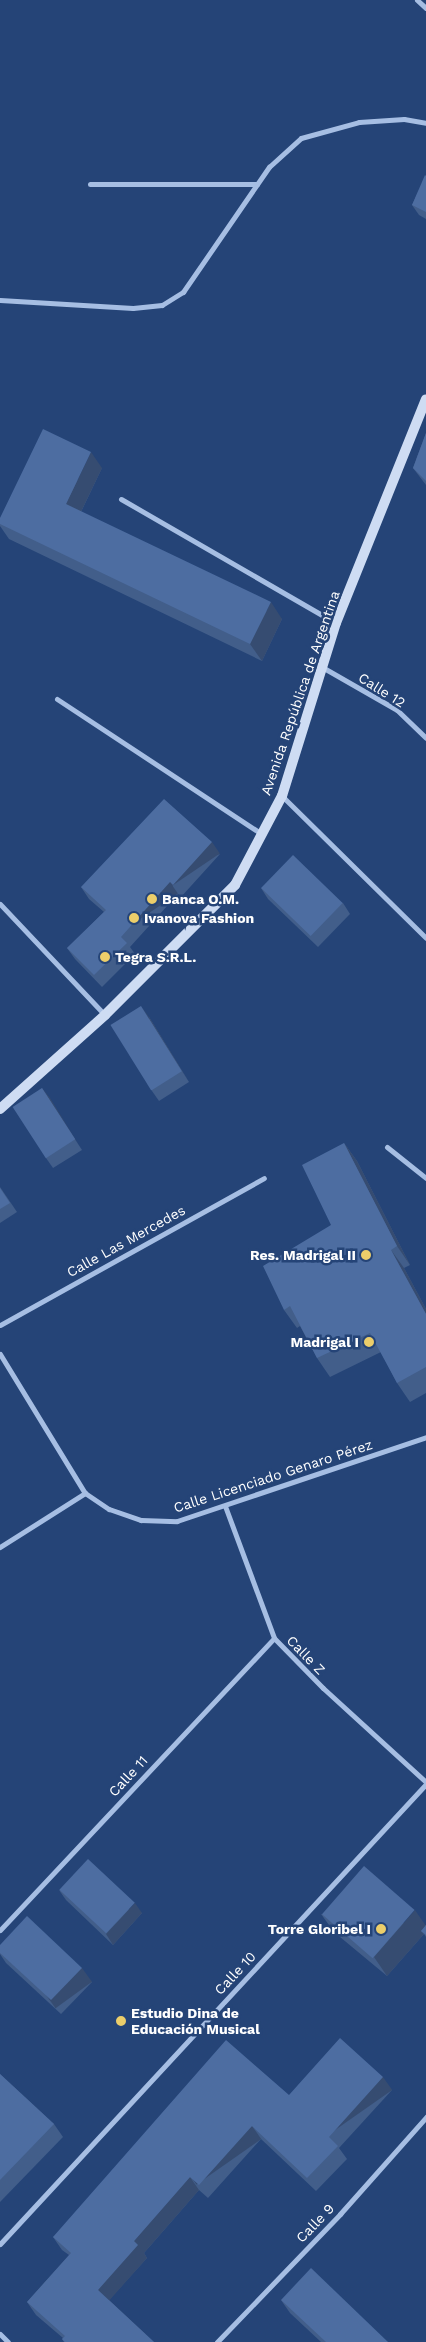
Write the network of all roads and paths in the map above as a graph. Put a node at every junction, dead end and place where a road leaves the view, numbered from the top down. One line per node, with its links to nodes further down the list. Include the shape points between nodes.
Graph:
1 (417, 0): 2 (street)
2 (426, 8)
3 (426, 123): 5 (street, via 404,118 359,122 301,138 269,167)
4 (90, 184): 5 (street)
5 (257, 184): 6 (street, via 183,292 162,305 133,308)
6 (0, 300)
7 (426, 399): 9 (main road, Avenida República de Argentina)
8 (121, 499): 9 (street)
9 (336, 622): 10 (main road, Avenida República de Argentina)
10 (321, 666): 12 (street, Calle 12, via 397,710); 13 (main road, Avenida República de Argentina)
11 (57, 699): 14 (street)
12 (426, 738)
13 (282, 796): 14 (main road, Avenida República de Argentina); 16 (street)
14 (262, 834): 17 (main road, Avenida República de Argentina, via 235,885)
15 (0, 904): 17 (street)
16 (426, 938)
17 (105, 1015): 18 (main road, Avenida República de Argentina)
18 (0, 1109)
19 (387, 1147): 21 (street)
20 (264, 1178): 22 (street, Calle Las Mercedes)
21 (426, 1178)
22 (0, 1325)
23 (0, 1354): 25 (street, Calle Licenciado Genaro Pérez)
24 (426, 1437): 26 (street, Calle Licenciado Genaro Pérez)
25 (85, 1493): 26 (street, Calle Licenciado Genaro Pérez, via 108,1509 140,1520 177,1521); 27 (street)
26 (225, 1506): 28 (street, Calle Z)
27 (0, 1547)
28 (274, 1638): 29 (street, Calle Z); 30 (street, Calle 11)
29 (426, 1783): 32 (street, Calle 10)
30 (0, 1930)
31 (426, 2117): 35 (street, Calle 9, via 340,2214)
32 (0, 2244)
33 (0, 2334): 34 (street)
34 (8, 2342)
35 (217, 2342)

